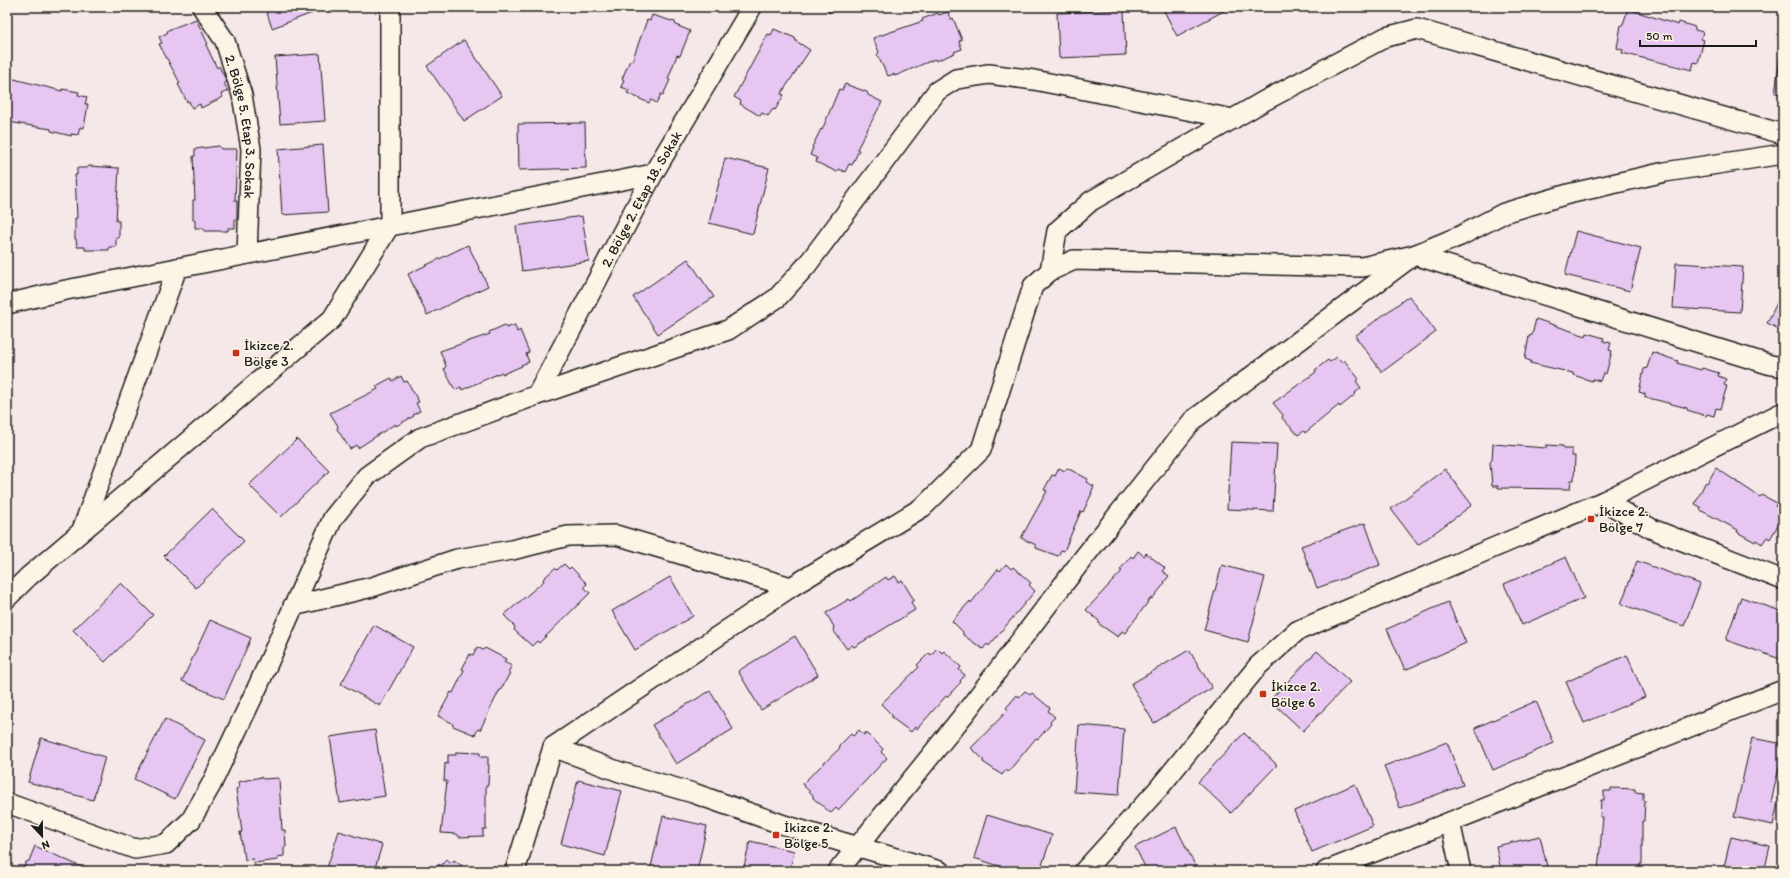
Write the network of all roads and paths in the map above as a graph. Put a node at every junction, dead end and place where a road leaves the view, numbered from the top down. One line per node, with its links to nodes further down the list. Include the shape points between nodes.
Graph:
1 (202, 7): 9 (street, 2. Bölge 5. Etap 3. Sokak, via 224,41 242,95 251,149)
2 (390, 7): 8 (street)
3 (752, 7): 7 (street, 2. Bölge 2. Etap 18. Sokak)
4 (1232, 119): 5 (street, via 1386,37 1417,28); 12 (street, via 1091,201 1057,231); 15 (street, via 1034,80 989,74 956,79 937,91 807,266 777,298 728,330)
5 (1783, 134)
6 (1783, 154): 10 (street, via 1665,172 1568,194 1504,213 1460,236)
7 (653, 174): 8 (street); 15 (street, 2. Bölge 2. Etap 18. Sokak)
8 (390, 225): 9 (street); 18 (street, via 332,319)
9 (247, 254): 11 (street)
10 (1414, 255): 12 (street, via 1362,267 1074,260); 14 (street); 27 (street, via 1193,420 966,712)
11 (177, 268): 13 (street); 18 (street)
12 (1050, 271): 20 (street, via 1034,286 981,450 923,507)
13 (7, 304)
14 (1783, 367)
15 (537, 394): 22 (street, via 420,438 367,476 333,518)
16 (1783, 412): 17 (street)
17 (1604, 500): 19 (street, via 1652,529); 31 (street, via 1297,631 1258,666 1159,788)
18 (81, 532): 21 (street)
19 (1783, 580)
20 (791, 587): 22 (street, via 616,535 568,536 512,550 457,559 372,587); 24 (street)
21 (7, 598)
22 (293, 606): 25 (street, via 210,785 191,820 166,844 135,849)
23 (1783, 690): 26 (street)
24 (553, 747): 27 (street, via 620,772); 28 (street)
25 (7, 803)
26 (1450, 822): 32 (street); 33 (street)
27 (857, 846): 29 (street); 30 (street)
28 (516, 871)
29 (838, 871)
30 (940, 871)
31 (1084, 871)
32 (1326, 871)
33 (1462, 871)

